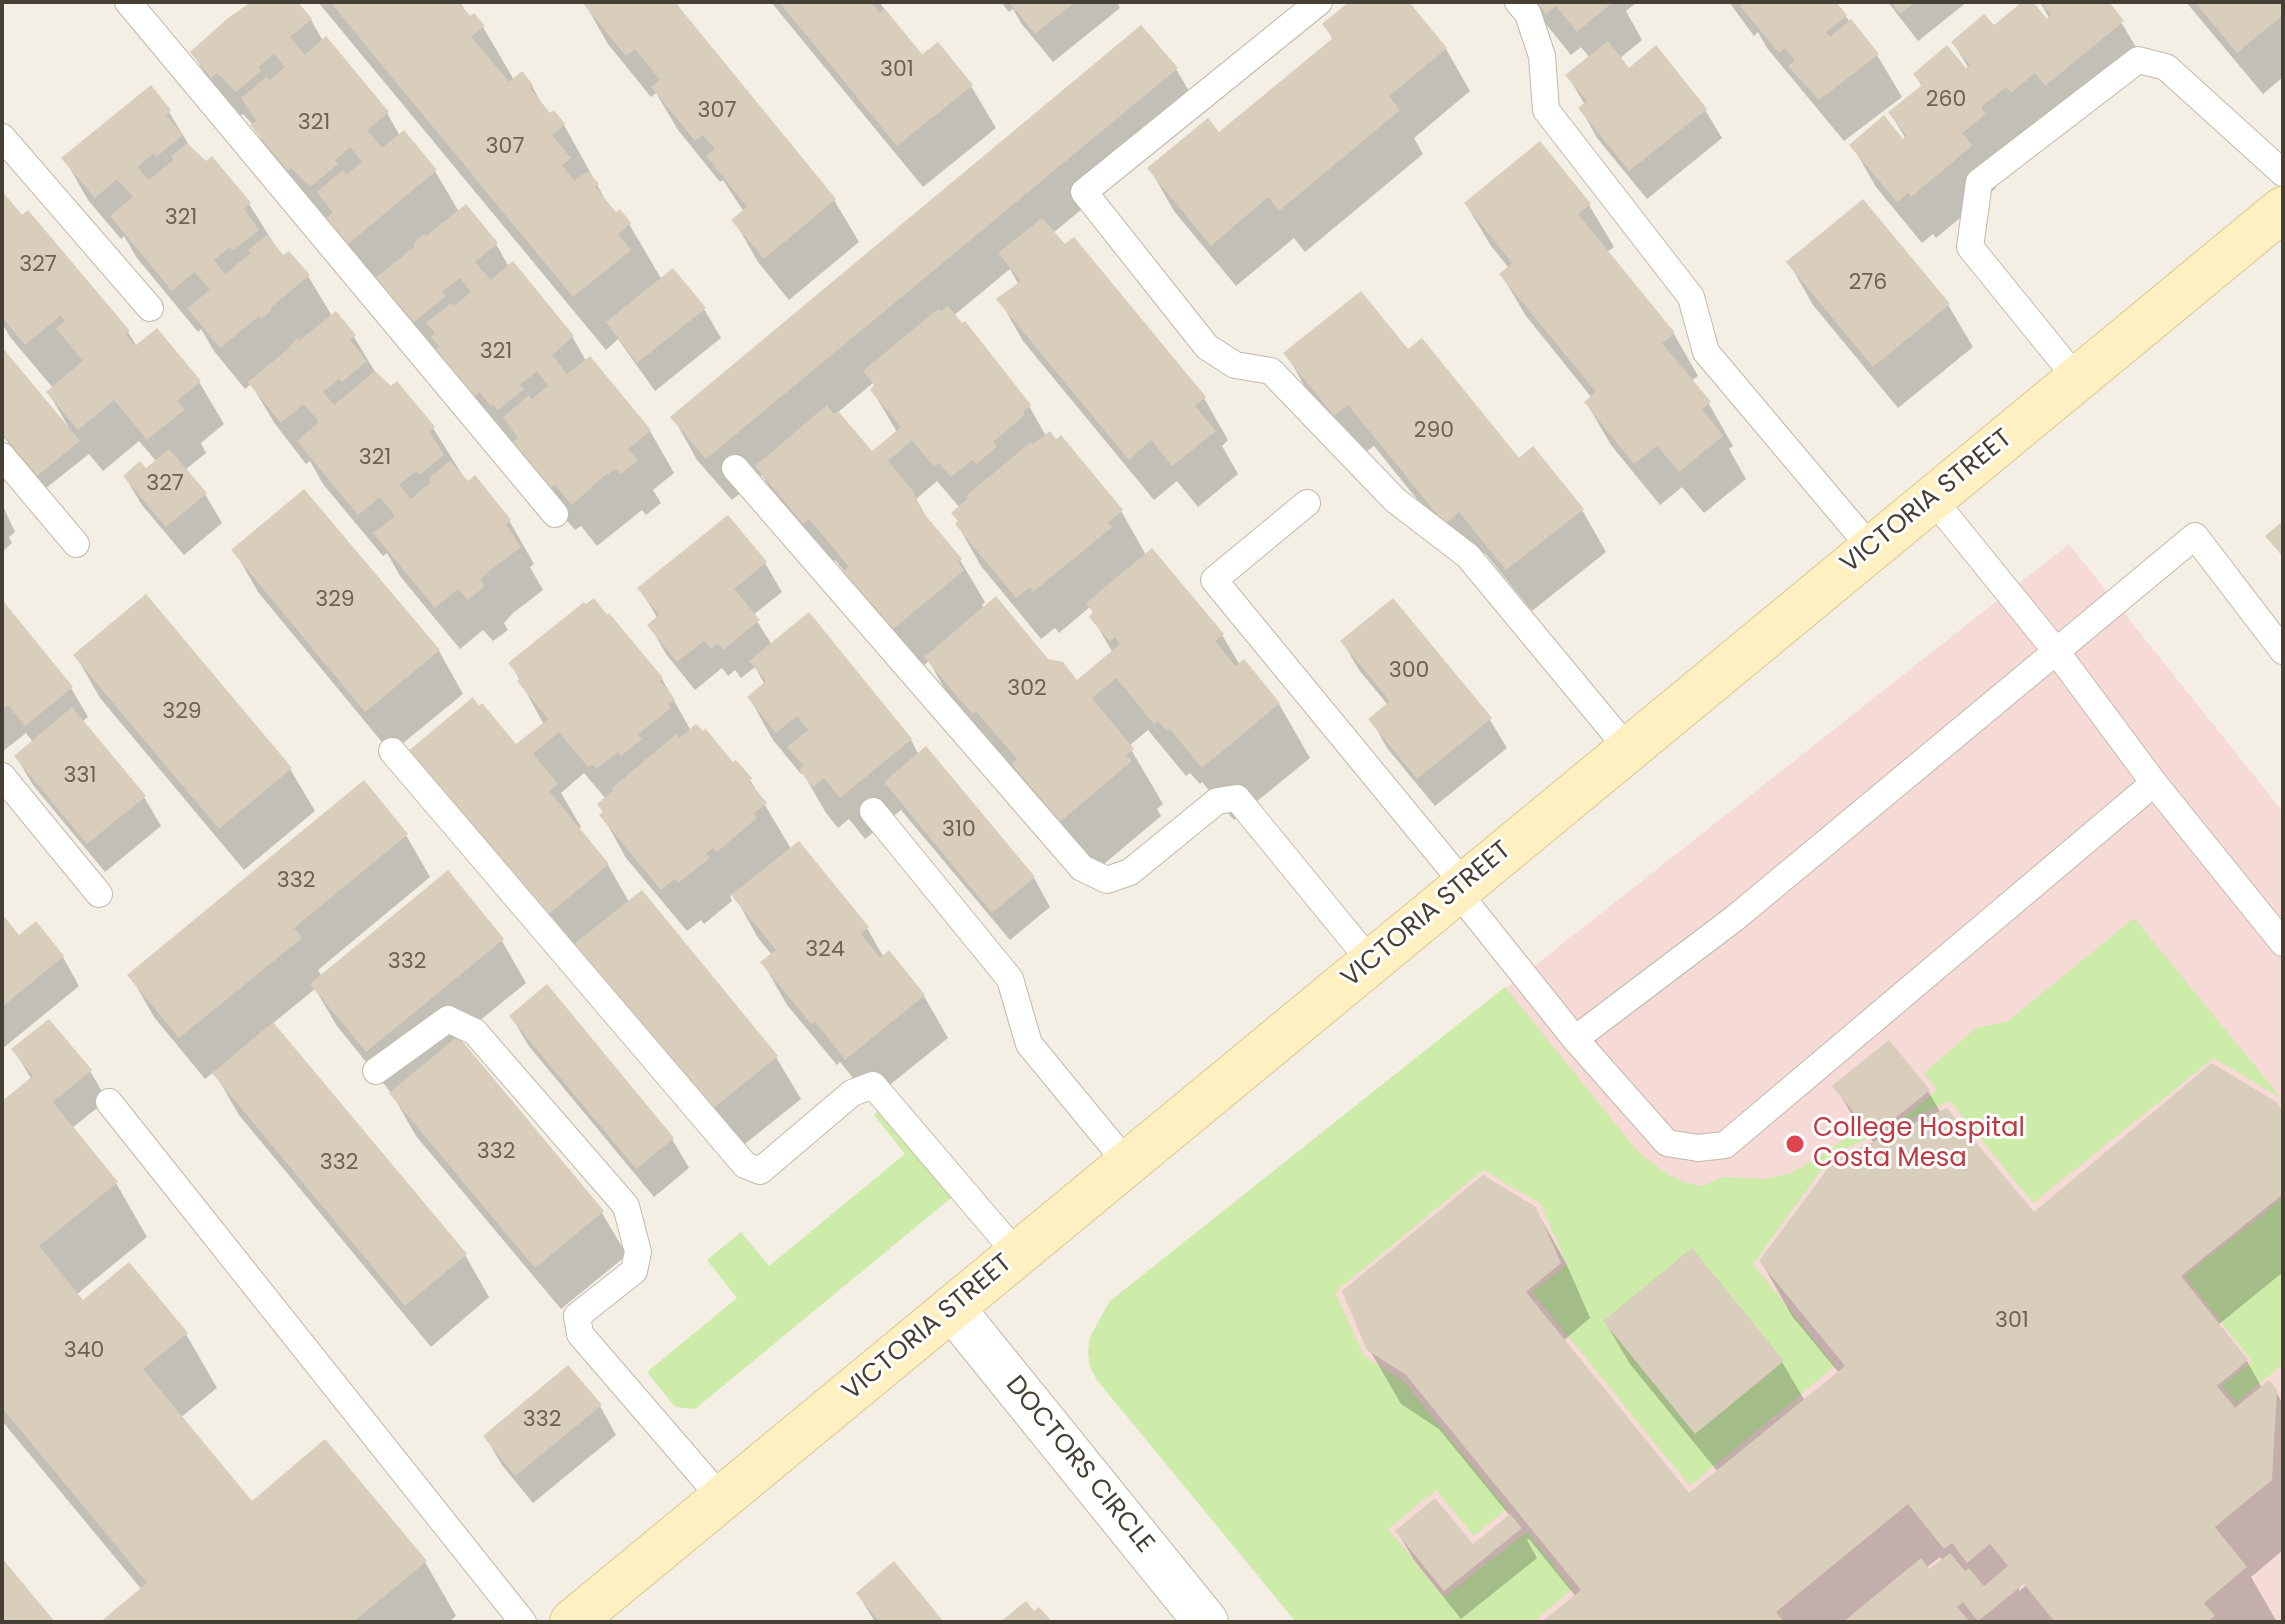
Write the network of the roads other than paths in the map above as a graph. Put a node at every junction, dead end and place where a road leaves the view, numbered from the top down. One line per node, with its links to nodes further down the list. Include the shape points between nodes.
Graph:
1 (128, 2): 13 (lane)
2 (1319, 2): 18 (lane, via 1084,192 1207,347 1235,365 1271,371 1395,500 1468,556)
3 (1518, 2): 15 (lane, via 1528,14 1542,56 1546,110 1691,297 1706,352)
4 (2, 137): 7 (lane)
5 (2283, 173): 8 (lane, via 2166,67 2138,60 1979,182 1970,247)
6 (2283, 209): 8 (main road, VICTORIA STREET)
7 (150, 308)
8 (2077, 379): 11 (main road, VICTORIA STREET)
9 (2, 456): 14 (lane)
10 (735, 468): 26 (lane, via 1082,868 1107,880 1130,872 1217,801 1237,798)
11 (1932, 498): 15 (main road, VICTORIA STREET); 16 (lane)
12 (1307, 503): 23 (lane, via 1214,580)
13 (555, 514)
14 (76, 544)
15 (1871, 548): 18 (main road, VICTORIA STREET)
16 (2056, 651): 17 (lane, via 2195,536); 21 (lane); 27 (lane, via 1735,918)
17 (2283, 651)
18 (1628, 749): 23 (main road, VICTORIA STREET)
19 (392, 751): 31 (lane, via 745,1165 760,1171 852,1093 873,1085)
20 (2, 776): 24 (lane)
21 (2154, 783): 25 (lane); 27 (lane, via 1725,1145 1667,1143)
22 (873, 811): 30 (lane, via 1010,979 1029,1044)
23 (1460, 887): 26 (main road, VICTORIA STREET); 27 (lane)
24 (99, 894)
25 (2283, 943)
26 (1371, 962): 30 (main road, VICTORIA STREET)
27 (1575, 1039)
28 (376, 1071): 33 (lane, via 448,1019 475,1032 626,1206 638,1252 634,1271 577,1316 580,1334)
29 (109, 1102): 34 (lane)
30 (1127, 1163): 31 (main road, VICTORIA STREET)
31 (1017, 1254): 32 (main road, VICTORIA STREET)
32 (952, 1308): 33 (main road, VICTORIA STREET); 36 (street, DOCTORS CIRCLE)
33 (722, 1499): 35 (main road, VICTORIA STREET)
34 (523, 1622)
35 (572, 1622)
36 (1206, 1622)

